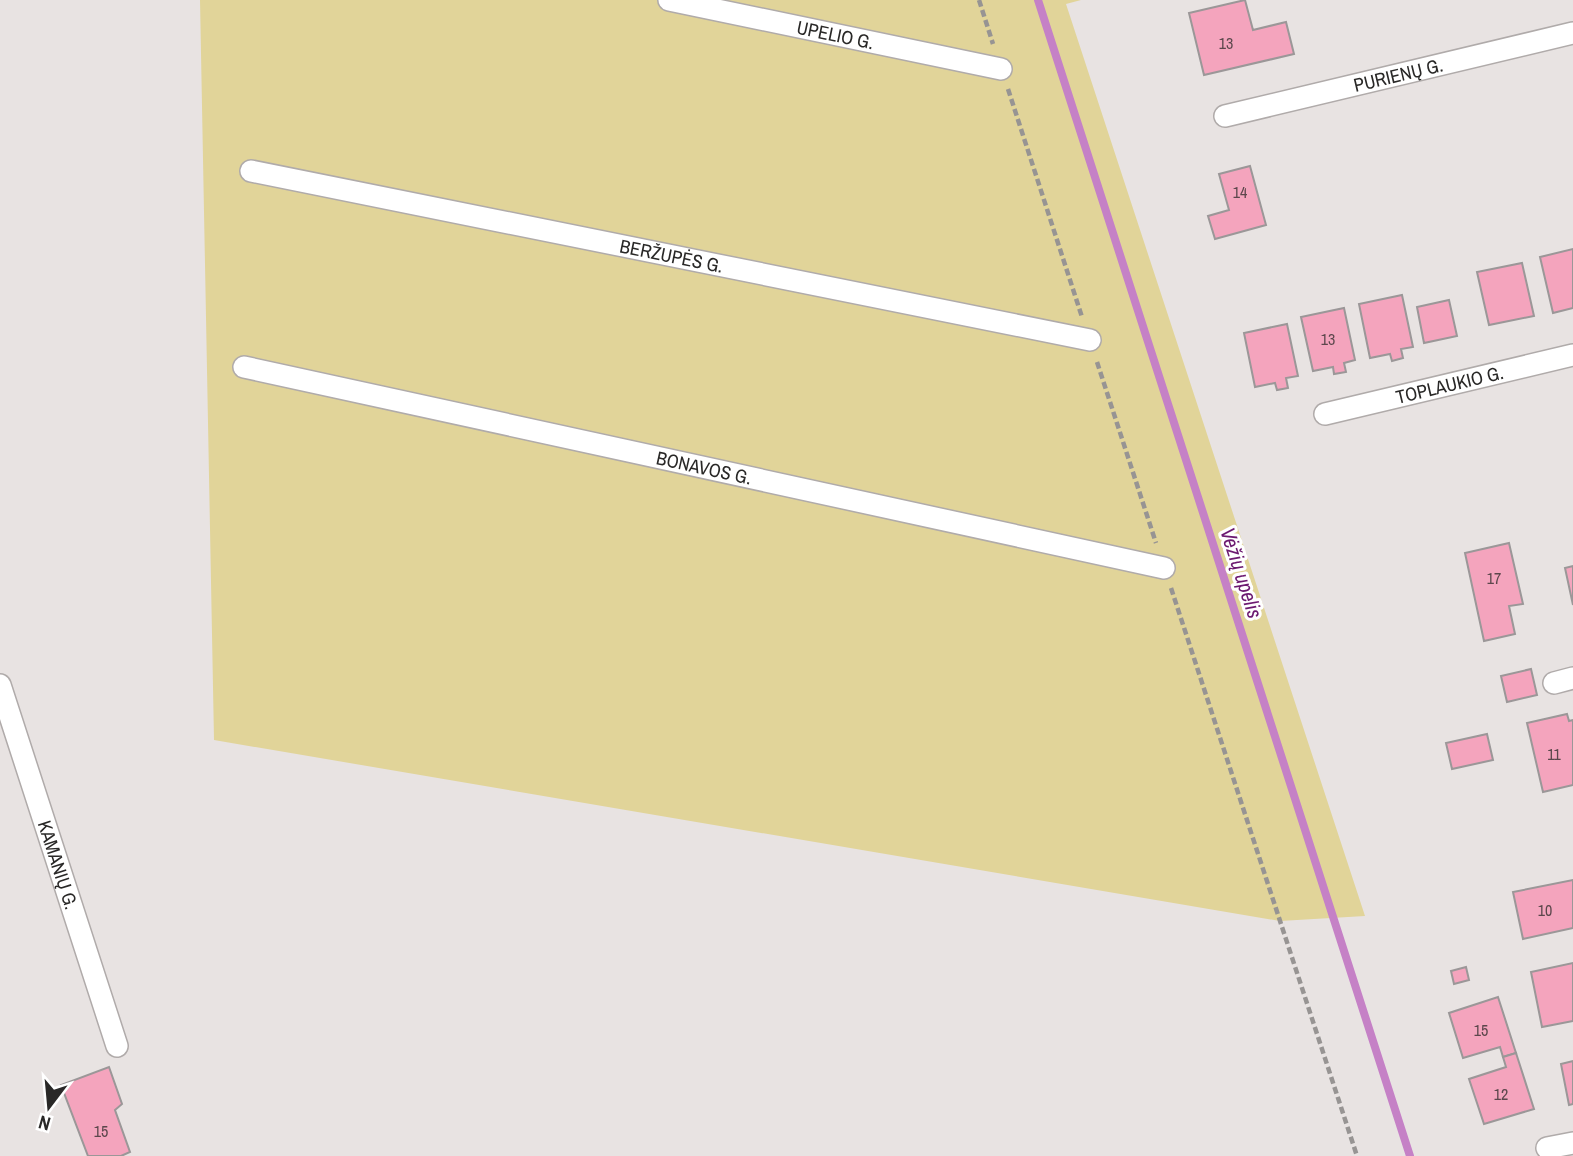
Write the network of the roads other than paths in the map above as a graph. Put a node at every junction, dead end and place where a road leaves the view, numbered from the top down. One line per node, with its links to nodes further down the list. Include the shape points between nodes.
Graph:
1 (669, 0): 3 (street, UPELIO G.)
2 (1573, 33): 4 (street, PURIENŲ G.)
3 (1001, 69)
4 (1225, 116)
5 (251, 171): 6 (street, BERŽUPĖS G.)
6 (1090, 340)
7 (1573, 355): 9 (street, TOPLAUKIO G.)
8 (244, 367): 10 (street, BONAVOS G.)
9 (1325, 414)
10 (1164, 568)
11 (0, 685): 12 (street, KAMANIŲ G.)
12 (117, 1045)
13 (1573, 1143): 14 (street)
14 (1547, 1149)

